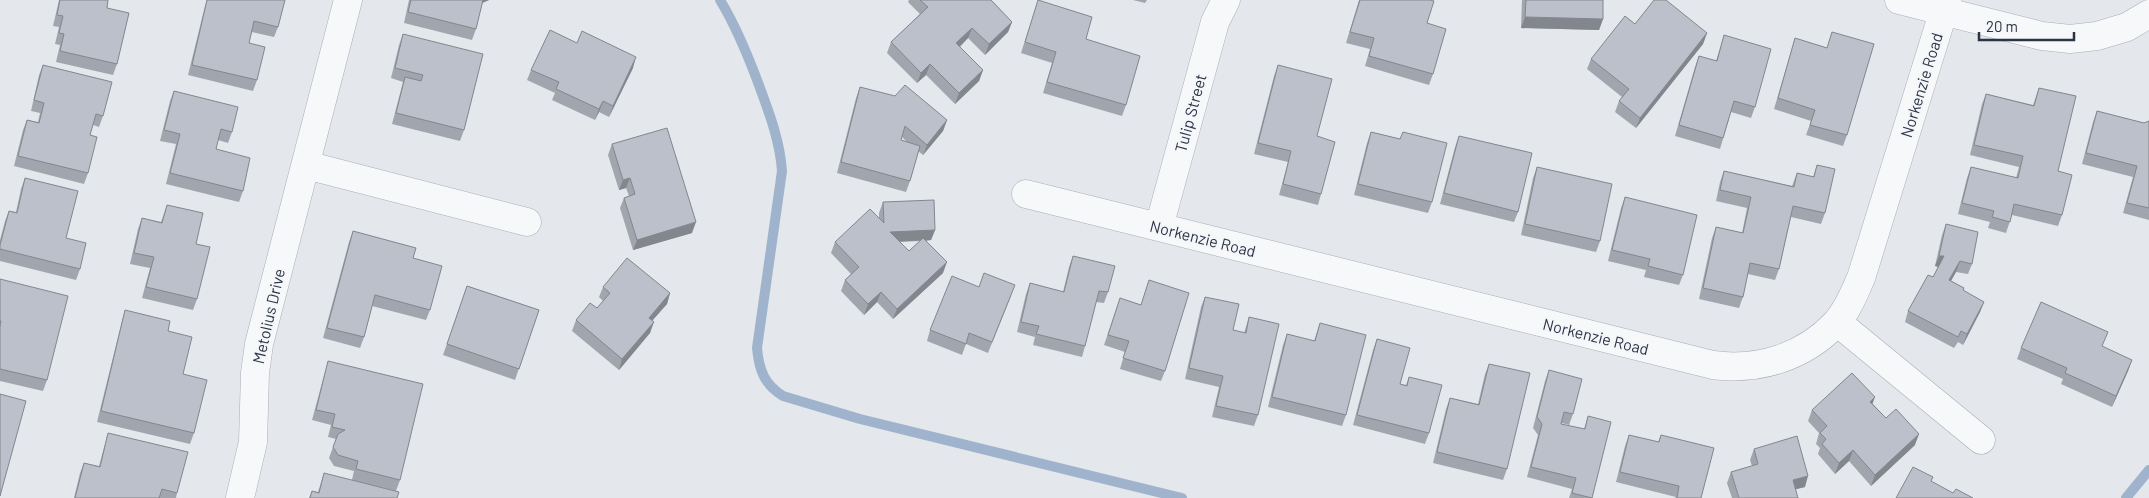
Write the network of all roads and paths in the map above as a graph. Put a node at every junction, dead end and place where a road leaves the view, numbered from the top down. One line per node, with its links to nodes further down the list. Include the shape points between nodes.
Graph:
1 (348, 0): 6 (street, Metolius Drive)
2 (1226, 0): 9 (street, Tulip Street, via 1215,22)
3 (1899, 0): 4 (street, Norkenzie Road)
4 (1945, 6): 5 (street, via 2042,36 2070,39 2097,36 2127,27); 10 (street, Norkenzie Road, via 1861,278)
5 (2149, 14)
6 (306, 166): 8 (street); 12 (street, Metolius Drive, via 259,344 253,442)
7 (1026, 194): 9 (street, Norkenzie Road)
8 (527, 222)
9 (1160, 228): 10 (street, Norkenzie Road, via 1713,365 1751,367 1769,363 1809,346)
10 (1837, 322): 11 (street)
11 (1981, 440)
12 (240, 498)

